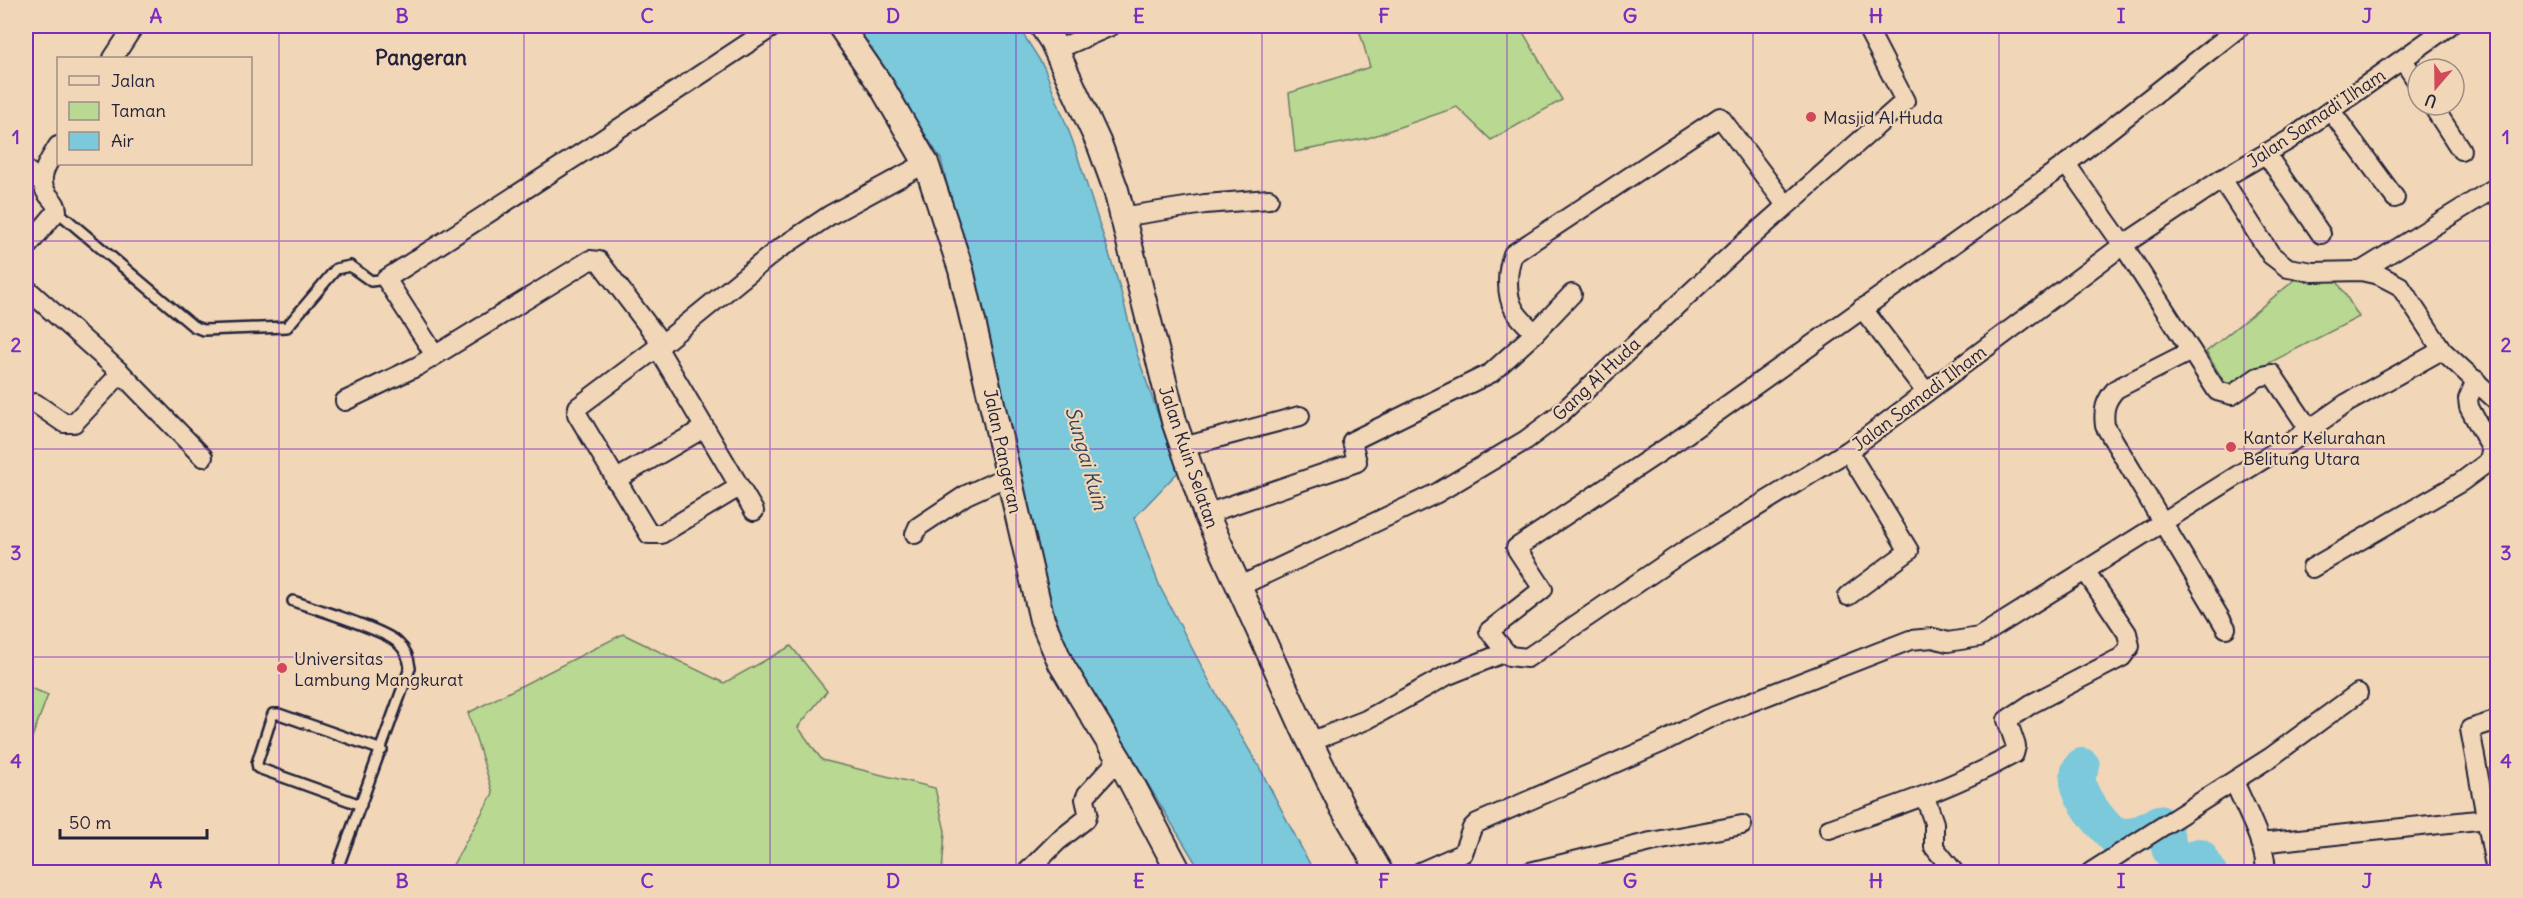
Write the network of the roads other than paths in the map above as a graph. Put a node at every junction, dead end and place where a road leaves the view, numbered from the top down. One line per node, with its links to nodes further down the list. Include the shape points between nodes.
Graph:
1 (134, 26): 10 (street)
2 (774, 26): 33 (street)
3 (840, 26): 18 (street, Jalan Pangeran, via 882,87)
4 (1042, 26): 9 (street, Jalan Kuin Selatan)
5 (1111, 26): 9 (street)
6 (1866, 26): 26 (street, Gang Al Huda, via 1905,101)
7 (2241, 26): 19 (street)
8 (2449, 26): 11 (street, Jalan Samadi Ilham)
9 (1056, 50): 28 (street, Jalan Kuin Selatan, via 1100,146)
10 (114, 57)
11 (2403, 60): 12 (street); 13 (street, Jalan Samadi Ilham)
12 (2406, 65)
13 (2331, 111): 17 (street, Jalan Samadi Ilham); 24 (street)
14 (2440, 117): 16 (street)
15 (57, 148): 22 (street)
16 (2461, 150)
17 (2266, 154): 21 (street, Jalan Samadi Ilham); 29 (street)
18 (926, 163): 38 (street, via 830,215 776,251); 54 (street, Jalan Pangeran, via 961,270)
19 (2066, 164): 30 (street); 36 (street)
20 (26, 170): 22 (street)
21 (2222, 179): 30 (street, Jalan Samadi Ilham); 32 (street, via 2271,255 2288,268)
22 (42, 182): 27 (street)
23 (2498, 186): 32 (street)
24 (2395, 198)
25 (1269, 199): 28 (street)
26 (1786, 205): 37 (street, via 1720,117 1514,254 1509,266 1510,296 1514,311); 63 (street, Gang Al Huda, via 1558,416 1526,440 1437,493)
27 (57, 211): 31 (street); 33 (lane, via 193,326 203,330 287,327 336,269 350,266 371,281)
28 (1121, 217): 51 (street, Jalan Kuin Selatan)
29 (2321, 234)
30 (2123, 246): 40 (street); 44 (street, Jalan Samadi Ilham)
31 (26, 248)
32 (2361, 271): 39 (street, via 2400,286)
33 (386, 279): 41 (street)
34 (26, 288): 42 (street)
35 (1572, 294): 37 (street)
36 (1862, 308): 44 (street); 67 (street, via 1681,438 1516,548 1543,589 1489,631)
37 (1535, 333): 58 (street, via 1491,373 1352,441 1357,462)
38 (659, 346): 41 (street, via 599,261 594,260); 49 (street); 55 (street, via 577,411)
39 (2442, 350): 43 (street); 50 (street)
40 (2191, 351): 50 (street, via 2217,391 2224,395 2239,392 2258,377 2272,374); 59 (street, via 2116,389 2104,406 2105,426)
41 (435, 355): 45 (street)
42 (121, 373): 47 (street, via 74,423 64,423); 53 (street)
43 (2476, 380): 46 (street); 61 (street, via 2469,407 2492,450 2488,462 2461,482)
44 (1926, 392): 52 (street, Jalan Samadi Ilham)
45 (345, 401)
46 (2498, 402)
47 (35, 403)
48 (1300, 416): 51 (street)
49 (704, 428): 55 (street); 56 (street)
50 (2309, 429): 59 (street)
51 (1183, 447): 58 (street, Jalan Kuin Selatan)
52 (1848, 451): 64 (street, via 1909,551); 67 (street, Jalan Samadi Ilham, via 1686,550 1527,658 1509,656)
53 (203, 457)
54 (1008, 476): 60 (street, via 966,495 918,526); 72 (street, Jalan Pangeran, via 1042,620 1061,664)
55 (615, 480): 56 (street, via 649,534 654,535)
56 (739, 487): 57 (street)
57 (754, 511)
58 (1206, 514): 63 (street, Jalan Kuin Selatan)
59 (2164, 522): 62 (street); 66 (street)
60 (915, 534)
61 (2312, 568)
62 (2086, 572): 74 (street, via 2127,633 2130,646 2122,657 2007,720 2016,746 2014,754); 84 (street, via 1979,637 1948,642 1933,638 1910,640 1707,719 1477,824 1463,853)
63 (1238, 587): 70 (street, Jalan Kuin Selatan)
64 (1848, 596)
65 (292, 601): 71 (lane, via 391,637 404,649 410,668)
66 (2226, 628)
67 (1506, 652): 70 (street, via 1446,676 1366,720)
68 (2358, 693): 73 (street)
69 (2498, 720): 76 (street, via 2470,729)
70 (1310, 742): 83 (street, Jalan Kuin Selatan)
71 (382, 750): 75 (lane); 75 (lane, via 279,714 273,714 271,719 256,763 258,768)
72 (1119, 759): 81 (street, via 1087,794 1086,819); 82 (street, Jalan Pangeran)
73 (2234, 782): 79 (street); 87 (street)
74 (1925, 797): 78 (street); 86 (street, via 1934,823 1934,847)
75 (362, 805): 80 (lane)
76 (2487, 819): 79 (street); 89 (street)
77 (1742, 825): 85 (street, via 1651,842)
78 (1829, 829)
79 (2260, 843): 88 (street)
80 (336, 873)
81 (1027, 873)
82 (1179, 873)
83 (1380, 873)
84 (1420, 873)
85 (1530, 873)
86 (1953, 873)
87 (2091, 873)
88 (2265, 873)
89 (2496, 873)

